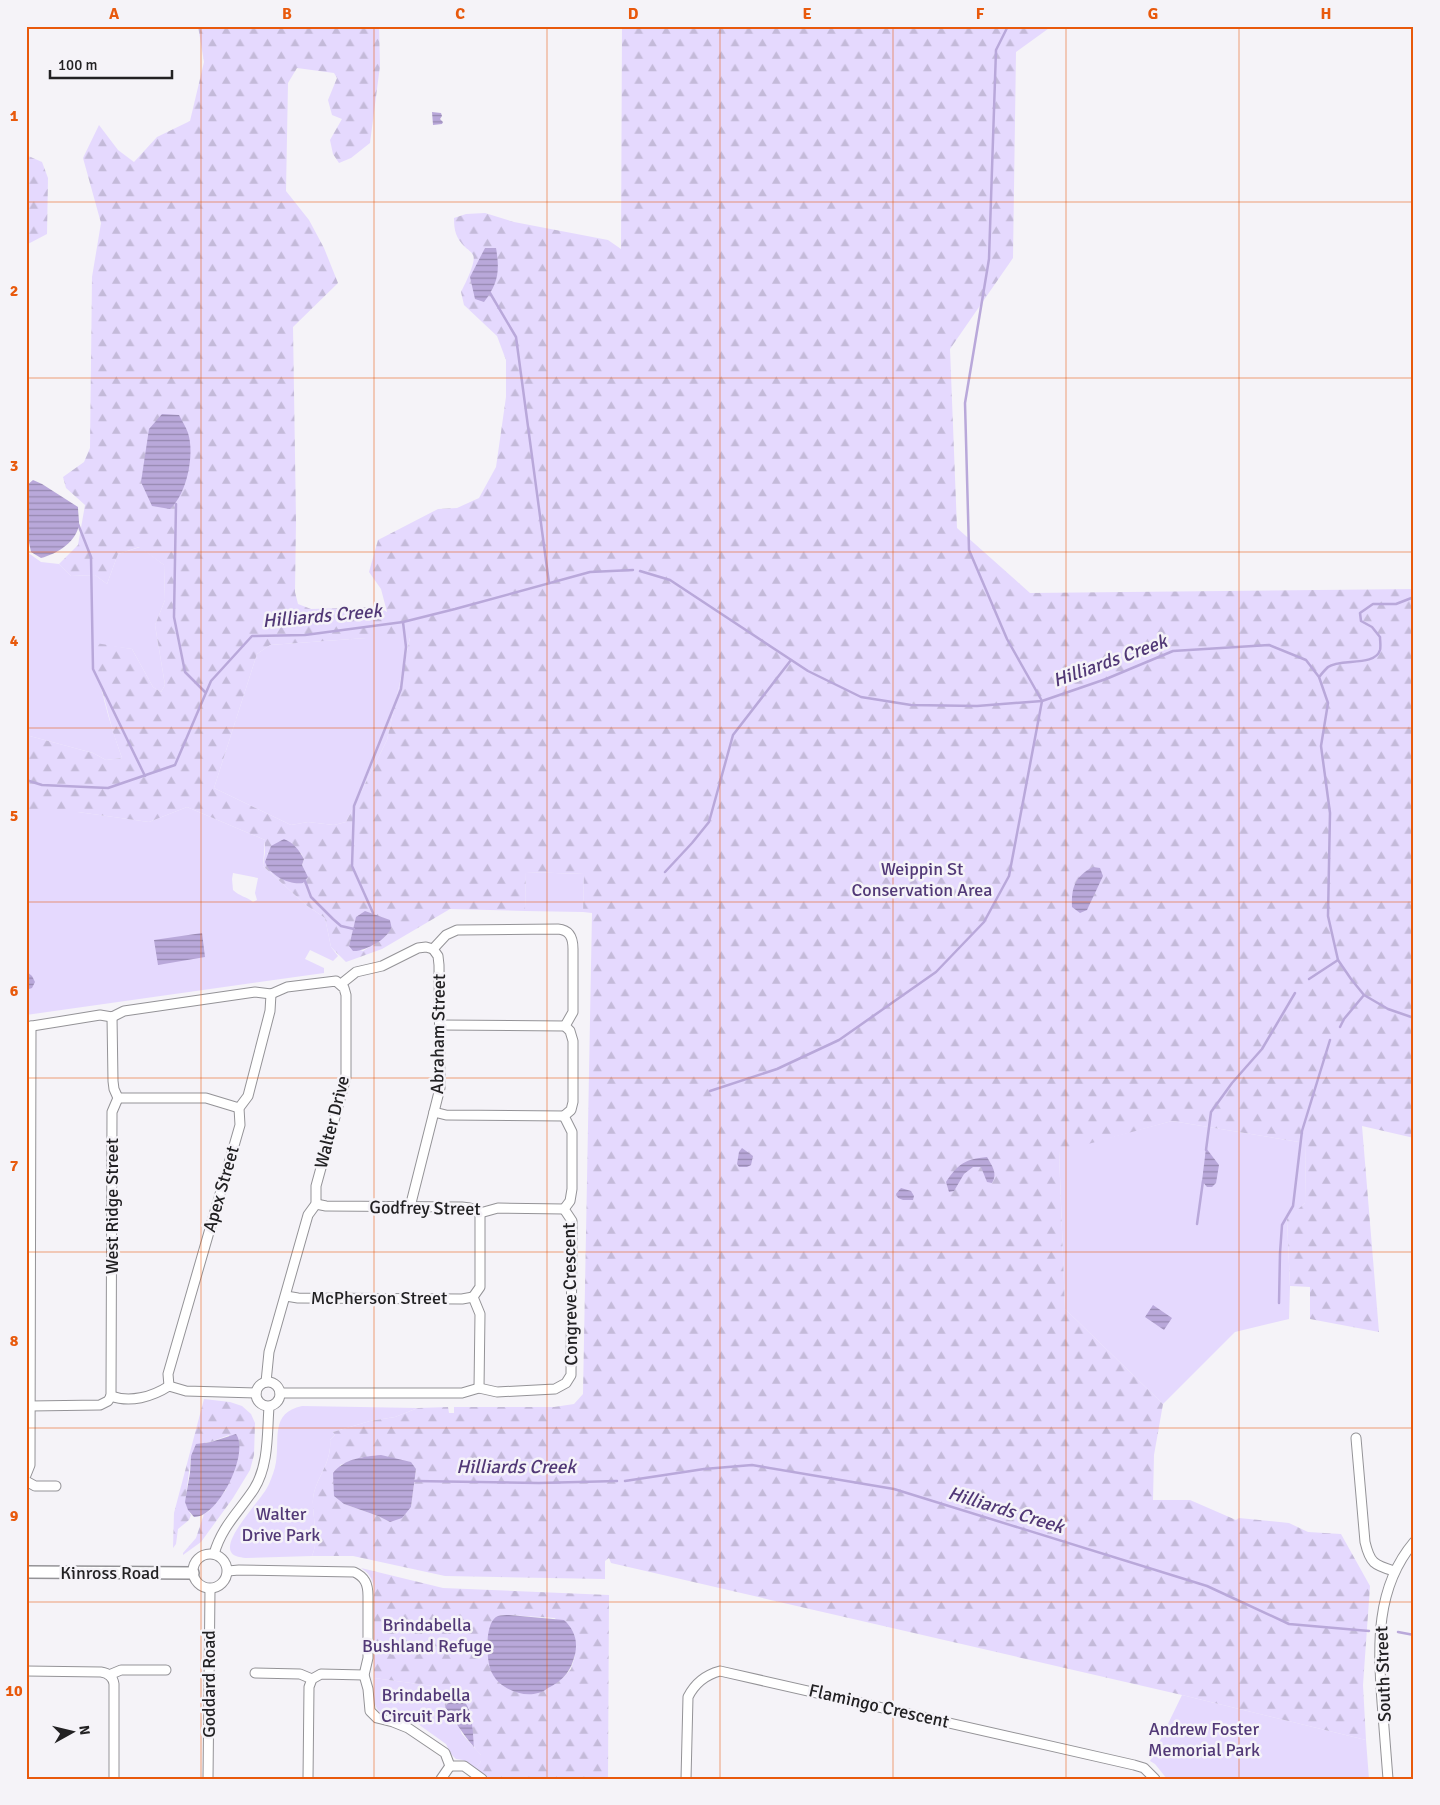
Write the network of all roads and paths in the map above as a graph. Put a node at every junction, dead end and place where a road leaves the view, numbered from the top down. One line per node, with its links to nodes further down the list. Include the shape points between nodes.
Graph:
1 (433, 950): 2 (street, via 418,948 382,966 356,972); 5 (street, Abraham Street, via 440,965); 7 (street, via 446,935 457,930 563,930 573,940 573,1012)
2 (341, 984): 3 (street, via 328,981 287,987); 12 (street, Walter Drive, via 346,996 346,1077 316,1186)
3 (271, 994): 4 (street, via 255,992 124,1011); 9 (street, Apex Street, via 270,1011 248,1096)
4 (112, 1017): 6 (street, via 100,1015); 8 (street, West Ridge Street, via 113,1081)
5 (440, 1024): 7 (street); 10 (street, Abraham Street, via 440,1088)
6 (28, 1026): 24 (street)
7 (565, 1026): 11 (street, via 573,1041 573,1102 571,1110)
8 (118, 1098): 9 (street, via 206,1098); 23 (street, West Ridge Street, via 112,1112)
9 (239, 1108): 19 (street, Apex Street, via 240,1125 168,1374)
10 (434, 1112): 11 (street, via 446,1115); 13 (street, Abraham Street)
11 (564, 1116): 14 (street, Congreve Crescent, via 572,1132 572,1189 570,1202)
12 (316, 1204): 13 (street, Godfrey Street); 16 (street, Walter Drive, via 308,1215)
13 (410, 1207): 15 (street, Godfrey Street, via 462,1207)
14 (564, 1209): 15 (street, Godfrey Street, via 498,1208); 20 (street, Congreve Crescent, via 572,1221 570,1379 555,1388 497,1392)
15 (480, 1213): 17 (street, via 480,1287)
16 (286, 1296): 17 (street, McPherson Street); 18 (street, Walter Drive, via 270,1352)
17 (473, 1297): 20 (street, via 480,1314)
18 (266, 1382): 21 (street); 22 (street, via 274,1384)
19 (169, 1386): 21 (street, via 186,1391); 23 (street, via 153,1394 127,1400)
20 (479, 1388): 22 (street, Congreve Crescent, via 462,1393)
21 (256, 1393): 25 (street, via 258,1402)
22 (280, 1393): 25 (street, via 278,1401)
23 (111, 1396): 24 (street, via 100,1405)
24 (30, 1406): 27 (street, via 30,1465)
25 (269, 1407): 31 (street, via 265,1459 256,1484 219,1538)
26 (1356, 1438): 33 (street, via 1368,1556 1380,1567)
27 (26, 1475)
28 (26, 1481): 29 (street, via 35,1486)
29 (56, 1486)
30 (1414, 1542): 33 (street, South Street)
31 (214, 1554): 32 (street, via 224,1560); 35 (street, via 199,1558)
32 (228, 1571): 36 (street, via 220,1586); 41 (street, via 359,1574 368,1588 368,1658)
33 (1394, 1571): 51 (street, South Street, via 1382,1613 1379,1641)
34 (26, 1572): 35 (street, Kinross Road)
35 (193, 1573): 36 (street, via 197,1582)
36 (210, 1589): 45 (street, Goddard Road)
37 (166, 1670): 40 (street, via 121,1670)
38 (26, 1671): 40 (street, via 101,1672)
39 (255, 1674): 42 (street, via 300,1674)
40 (109, 1675): 44 (street, via 114,1684)
41 (364, 1675): 42 (street, via 321,1674); 43 (street, via 370,1711 377,1718 408,1728 445,1753)
42 (312, 1679): 46 (street, via 309,1687)
43 (450, 1766): 47 (street); 48 (street, via 464,1766)
44 (114, 1779)
45 (208, 1779)
46 (308, 1779)
47 (441, 1779)
48 (482, 1779)
49 (686, 1779): 50 (street, Flamingo Crescent, via 688,1697 701,1680 720,1671 1134,1765 1144,1768)
50 (1155, 1779)
51 (1388, 1779)

